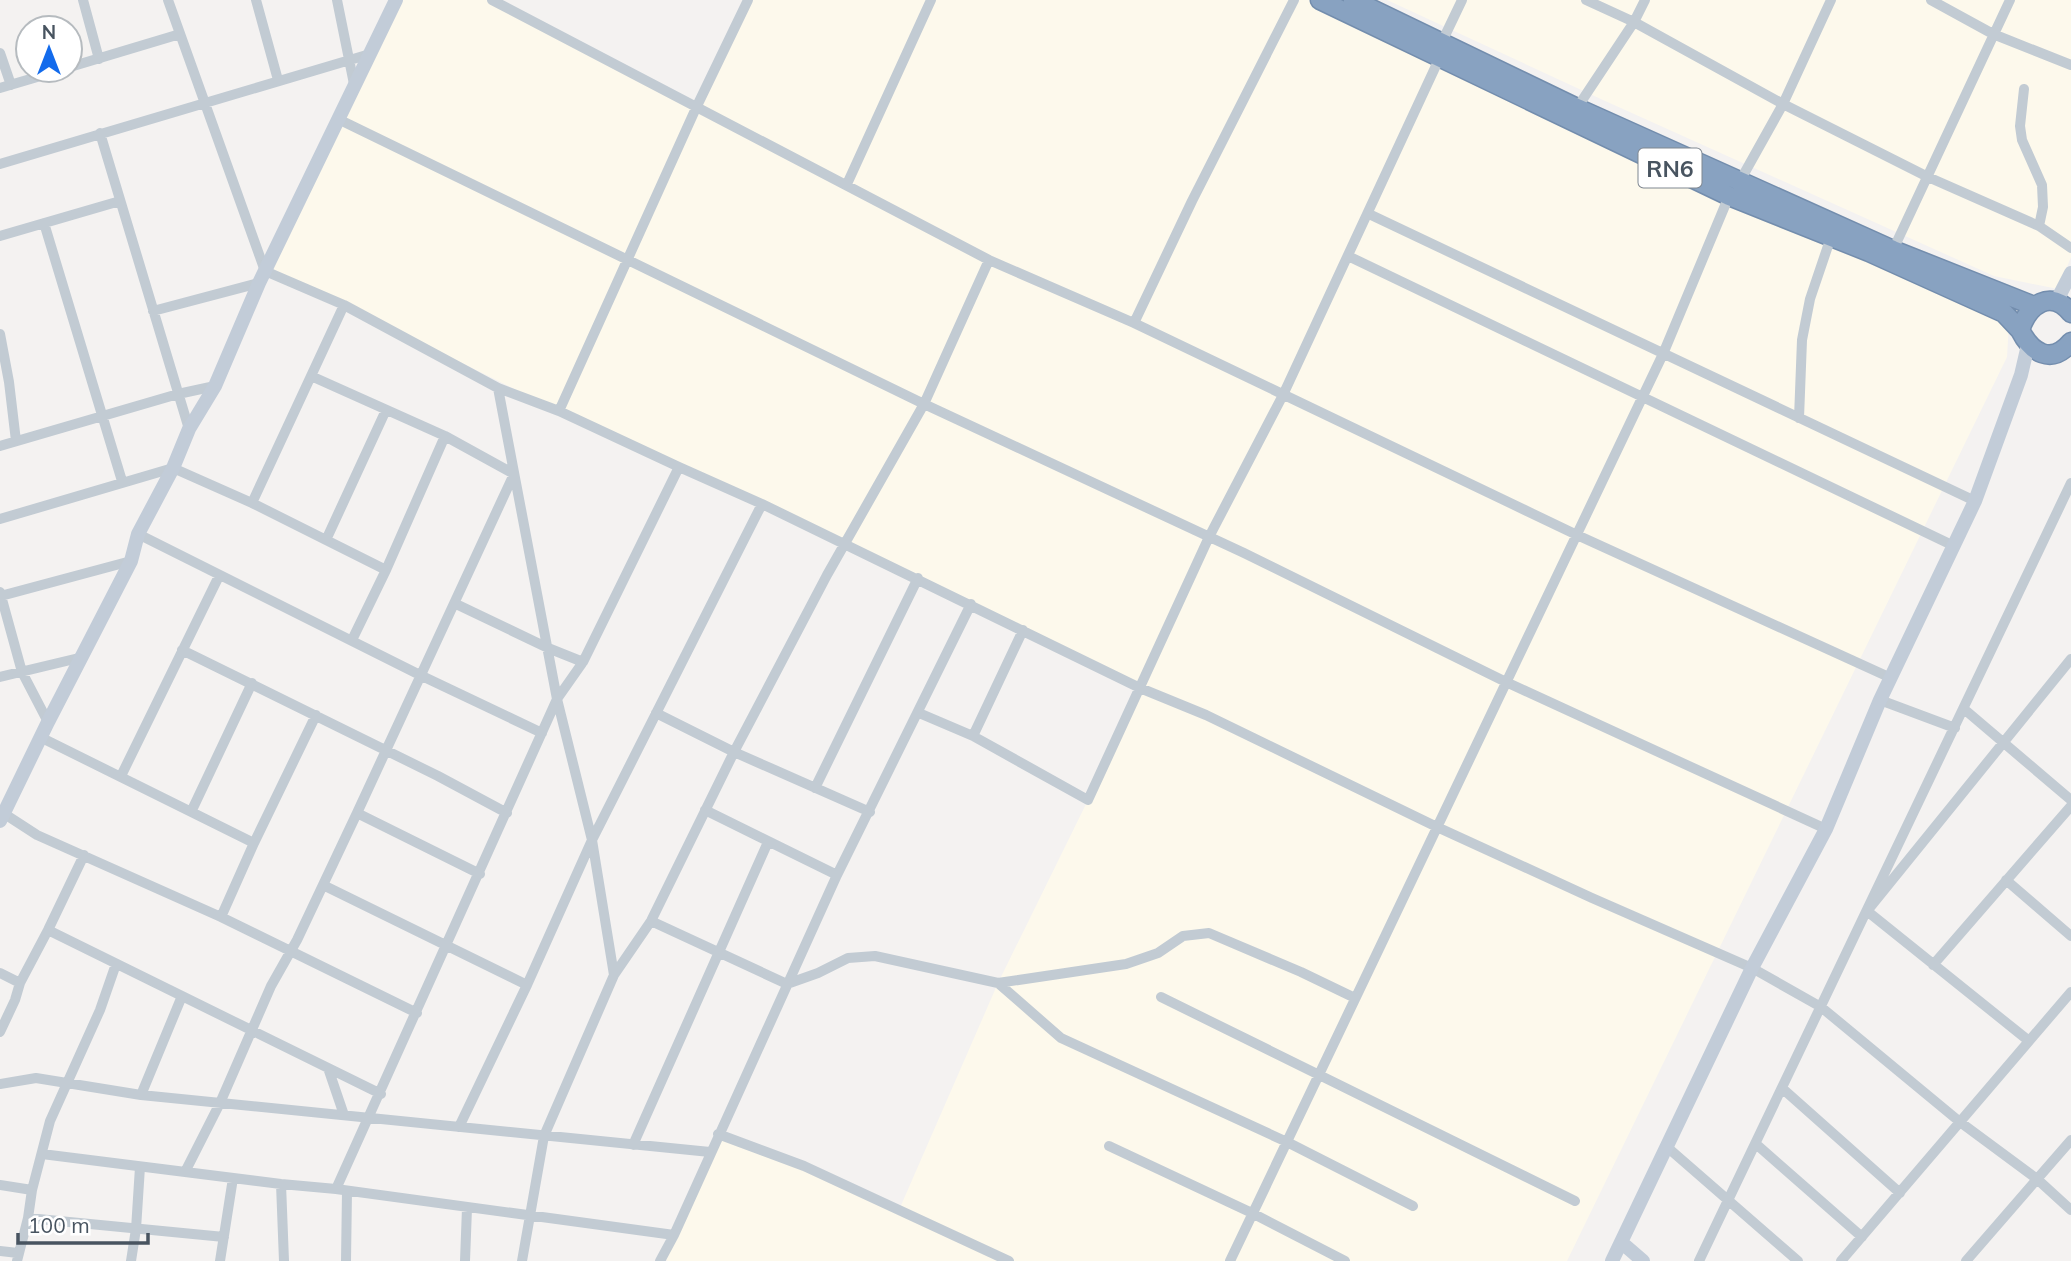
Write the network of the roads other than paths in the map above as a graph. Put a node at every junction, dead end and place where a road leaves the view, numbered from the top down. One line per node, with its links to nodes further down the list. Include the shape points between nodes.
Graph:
1 (83, 0): 25 (street)
2 (168, 0): 19 (street)
3 (256, 0): 28 (street)
4 (337, 0): 24 (street)
5 (396, 0): 23 (street)
6 (492, 0): 34 (street)
7 (748, 0): 34 (street)
8 (931, 0): 40 (street)
9 (1294, 0): 59 (street)
10 (1320, 0): 21 (highway, RN6)
11 (1353, 0): 21 (highway, RN6)
12 (1462, 0): 21 (street)
13 (1586, 0): 18 (street)
14 (1645, 0): 18 (street)
15 (1831, 0): 33 (street)
16 (1931, 0): 20 (street)
17 (2010, 0): 20 (street)
18 (1634, 22): 33 (street); 35 (street)
19 (180, 34): 25 (street); 32 (street)
20 (1993, 34): 27 (street); 39 (street)
21 (1441, 50): 35 (highway, RN6); 41 (highway, RN6); 43 (street)
22 (0, 53): 30 (street)
23 (370, 54): 24 (street); 29 (street)
24 (350, 58): 28 (street); 29 (street)
25 (99, 59): 26 (street)
26 (84, 63)
27 (2071, 65)
28 (278, 80): 32 (street)
29 (354, 85): 36 (street)
30 (5, 87)
31 (2024, 89): 45 (street, via 2020,126 2042,185)
32 (204, 102): 37 (street); 54 (street)
33 (1783, 104): 39 (street); 41 (street)
34 (696, 108): 40 (street); 51 (street)
35 (1577, 108): 41 (highway, RN6)
36 (338, 119): 51 (street); 54 (street)
37 (100, 133): 38 (street); 42 (street)
38 (0, 164)
39 (1928, 177): 45 (street); 49 (street)
40 (847, 184): 52 (street)
41 (1734, 189): 47 (highway, RN6); 49 (highway, RN6); 62 (street)
42 (120, 201): 44 (street); 58 (street)
43 (1369, 214): 50 (street); 62 (street)
44 (44, 223): 46 (street); 73 (street)
45 (2039, 226): 48 (street)
46 (0, 236)
47 (1831, 237): 61 (highway, RN6, via 2004,313); 74 (street, via 1802,340)
48 (2071, 248)
49 (1894, 250): 56 (highway, RN6)
50 (1348, 256): 68 (street); 69 (street)
51 (627, 258): 70 (street); 72 (street)
52 (989, 260): 59 (street); 70 (street)
53 (2071, 273): 57 (street)
54 (262, 277): 55 (street); 58 (street); 65 (street)
55 (344, 305): 63 (street); 66 (street)
56 (2034, 306): 57 (highway, via 2047,301); 61 (highway, via 2028,311)
57 (2066, 306)
58 (153, 311): 67 (street)
59 (1135, 323): 68 (street)
60 (0, 334): 64 (street)
61 (2048, 347): 84 (street, via 2021,375)
62 (1663, 354): 69 (street); 74 (street)
63 (311, 376): 71 (street); 85 (street)
64 (5, 382): 77 (street)
65 (215, 386): 67 (street); 75 (street)
66 (498, 388): 72 (street); 81 (street)
67 (178, 394): 73 (street); 75 (street)
68 (1283, 395): 89 (street); 90 (street)
69 (1642, 398): 89 (street); 93 (street)
70 (924, 404): 90 (street); 92 (street)
71 (386, 410): 76 (street); 91 (street)
72 (559, 411): 80 (street)
73 (103, 416): 77 (street); 82 (street)
74 (1799, 418): 84 (street)
75 (189, 429): 79 (street)
76 (445, 436): 81 (street); 95 (street)
77 (16, 441): 78 (street)
78 (0, 446)
79 (173, 467): 82 (street); 85 (street); 88 (street)
80 (678, 467): 86 (street); 106 (street)
81 (514, 474): 99 (street); 103 (street)
82 (122, 481): 87 (street)
83 (2071, 482): 117 (street)
84 (1975, 502): 93 (street)
85 (252, 503): 91 (street)
86 (762, 504): 92 (street); 118 (street)
87 (0, 519)
88 (138, 534): 94 (street); 96 (street)
89 (1577, 535): 111 (street); 112 (street)
90 (1209, 537): 112 (street); 114 (street)
91 (326, 540): 95 (street)
92 (845, 543): 97 (street); 128 (street)
93 (1954, 546): 111 (street)
94 (131, 561): 98 (street); 105 (street)
95 (386, 570): 102 (street)
96 (219, 576): 102 (street); 104 (street)
97 (918, 578): 100 (street); 130 (street)
98 (1, 594): 108 (street)
99 (456, 604): 103 (street); 109 (street)
100 (971, 604): 101 (street); 119 (street)
101 (1023, 630): 114 (street); 124 (street)
102 (352, 640): 109 (street)
103 (548, 648): 106 (street); 115 (street)
104 (181, 650): 113 (street); 129 (street)
105 (83, 657): 108 (street); 121 (street)
106 (583, 662): 115 (street)
107 (2069, 666): 126 (street)
108 (22, 672): 110 (street); 121 (street)
109 (422, 676): 123 (street); 127 (street)
110 (0, 677)
111 (1891, 678): 116 (street)
112 (1506, 682): 139 (street); 140 (street)
113 (252, 683): 120 (street); 133 (street)
114 (1140, 688): 124 (street, via 1088,800); 139 (street, via 1206,715)
115 (557, 699): 123 (street); 141 (street)
116 (1880, 700): 122 (street); 140 (street)
117 (1964, 709): 122 (street); 126 (street)
118 (656, 713): 128 (street); 141 (street)
119 (919, 713): 124 (street); 135 (street)
120 (316, 715): 127 (street); 142 (street)
121 (48, 722): 125 (street)
122 (1955, 728): 149 (street)
123 (542, 733): 137 (street)
124 (973, 736)
125 (40, 737): 129 (street); 138 (street)
126 (2003, 741): 131 (street); 149 (street)
127 (387, 751): 136 (street); 137 (street)
128 (734, 752): 130 (street); 134 (street)
129 (121, 776): 133 (street)
130 (815, 788): 135 (street)
131 (2071, 800)
132 (2071, 806): 147 (street)
133 (192, 810): 142 (street)
134 (705, 810): 143 (street); 151 (street)
135 (870, 812): 146 (street)
136 (357, 813): 145 (street); 148 (street)
137 (507, 813): 145 (street)
138 (1, 815): 144 (street)
139 (1437, 827): 159 (street); 169 (street)
140 (1826, 829): 159 (street)
141 (592, 840): 161 (street); 165 (street)
142 (254, 842): 150 (street)
143 (768, 842): 146 (street); 156 (street)
144 (85, 855): 150 (street); 152 (street)
145 (480, 874): 154 (street)
146 (837, 875): 164 (street)
147 (2006, 880): 153 (street); 158 (street)
148 (323, 885): 154 (street); 155 (street)
149 (1867, 911): 158 (street); 170 (street)
150 (221, 917): 155 (street)
151 (651, 921): 156 (street); 161 (street)
152 (48, 930): 157 (street); 162 (street)
153 (2071, 936)
154 (447, 945): 165 (street); 171 (street)
155 (290, 949): 171 (street); 172 (street)
156 (719, 953): 164 (street); 192 (street)
157 (116, 964): 167 (street); 177 (street)
158 (1933, 965): 174 (street)
159 (1752, 968): 170 (street); 194 (street)
160 (0, 973): 162 (street)
161 (614, 975): 188 (street)
162 (20, 983): 173 (street)
163 (998, 983): 164 (street, via 875,956 848,958); 169 (street, via 1126,964 1158,953 1183,936 1209,933); 190 (street, via 1061,1038)
164 (788, 984): 187 (street)
165 (527, 985): 186 (street)
166 (2071, 992): 174 (street)
167 (182, 996): 172 (street); 180 (street)
168 (1161, 997): 176 (street)
169 (1355, 998): 176 (street)
170 (1821, 1007): 179 (street); 185 (street)
171 (417, 1013): 181 (street)
172 (253, 1031): 175 (street); 182 (street)
173 (0, 1032)
174 (2029, 1041): 185 (street)
175 (328, 1068): 181 (street); 183 (street)
176 (1319, 1074): 190 (street); 207 (street)
177 (67, 1082): 178 (street, via 36,1078); 180 (street); 196 (street)
178 (0, 1084)
179 (1783, 1089): 191 (street); 205 (street)
180 (141, 1094): 182 (street)
181 (381, 1094): 184 (street)
182 (220, 1103): 183 (street); 198 (street)
183 (344, 1115): 184 (street)
184 (370, 1118): 186 (street); 204 (street)
185 (1960, 1122): 200 (street); 205 (street)
186 (459, 1127): 188 (street)
187 (718, 1134): 195 (street); 229 (street, via 804,1166)
188 (544, 1136): 192 (street); 212 (street)
189 (2071, 1140): 200 (street)
190 (1287, 1142): 208 (street); 211 (street)
191 (1756, 1144): 206 (street); 217 (street)
192 (633, 1145): 195 (street)
193 (1110, 1146): 211 (street)
194 (1667, 1147): 206 (street); 218 (street)
195 (710, 1153): 215 (street)
196 (42, 1154): 197 (street); 203 (street)
197 (141, 1167): 198 (street); 214 (street)
198 (186, 1172): 199 (street)
199 (233, 1178): 201 (street); 216 (street)
200 (2036, 1180): 210 (street); 221 (street)
201 (281, 1184): 204 (street); 224 (street)
202 (0, 1185): 203 (street)
203 (32, 1190): 213 (street)
204 (342, 1190): 209 (street); 225 (street)
205 (1900, 1193): 217 (street)
206 (1728, 1200): 234 (street); 235 (street)
207 (1575, 1201)
208 (1413, 1206)
209 (467, 1208): 212 (street); 226 (street)
210 (2071, 1210)
211 (1252, 1213): 230 (street); 231 (street)
212 (529, 1216): 215 (street); 227 (street)
213 (28, 1218): 214 (street); 220 (street)
214 (136, 1228): 216 (street); 222 (street)
215 (674, 1235): 228 (street)
216 (224, 1237): 223 (street)
217 (1862, 1237): 236 (street)
218 (1621, 1242): 232 (street); 233 (street)
219 (0, 1251): 220 (street)
220 (18, 1257)
221 (1971, 1259)
222 (131, 1261)
223 (220, 1261)
224 (284, 1261)
225 (346, 1261)
226 (465, 1261)
227 (522, 1261)
228 (660, 1261)
229 (1009, 1261)
230 (1230, 1261)
231 (1345, 1261)
232 (1612, 1261)
233 (1643, 1261)
234 (1699, 1261)
235 (1798, 1261)
236 (1841, 1261)

